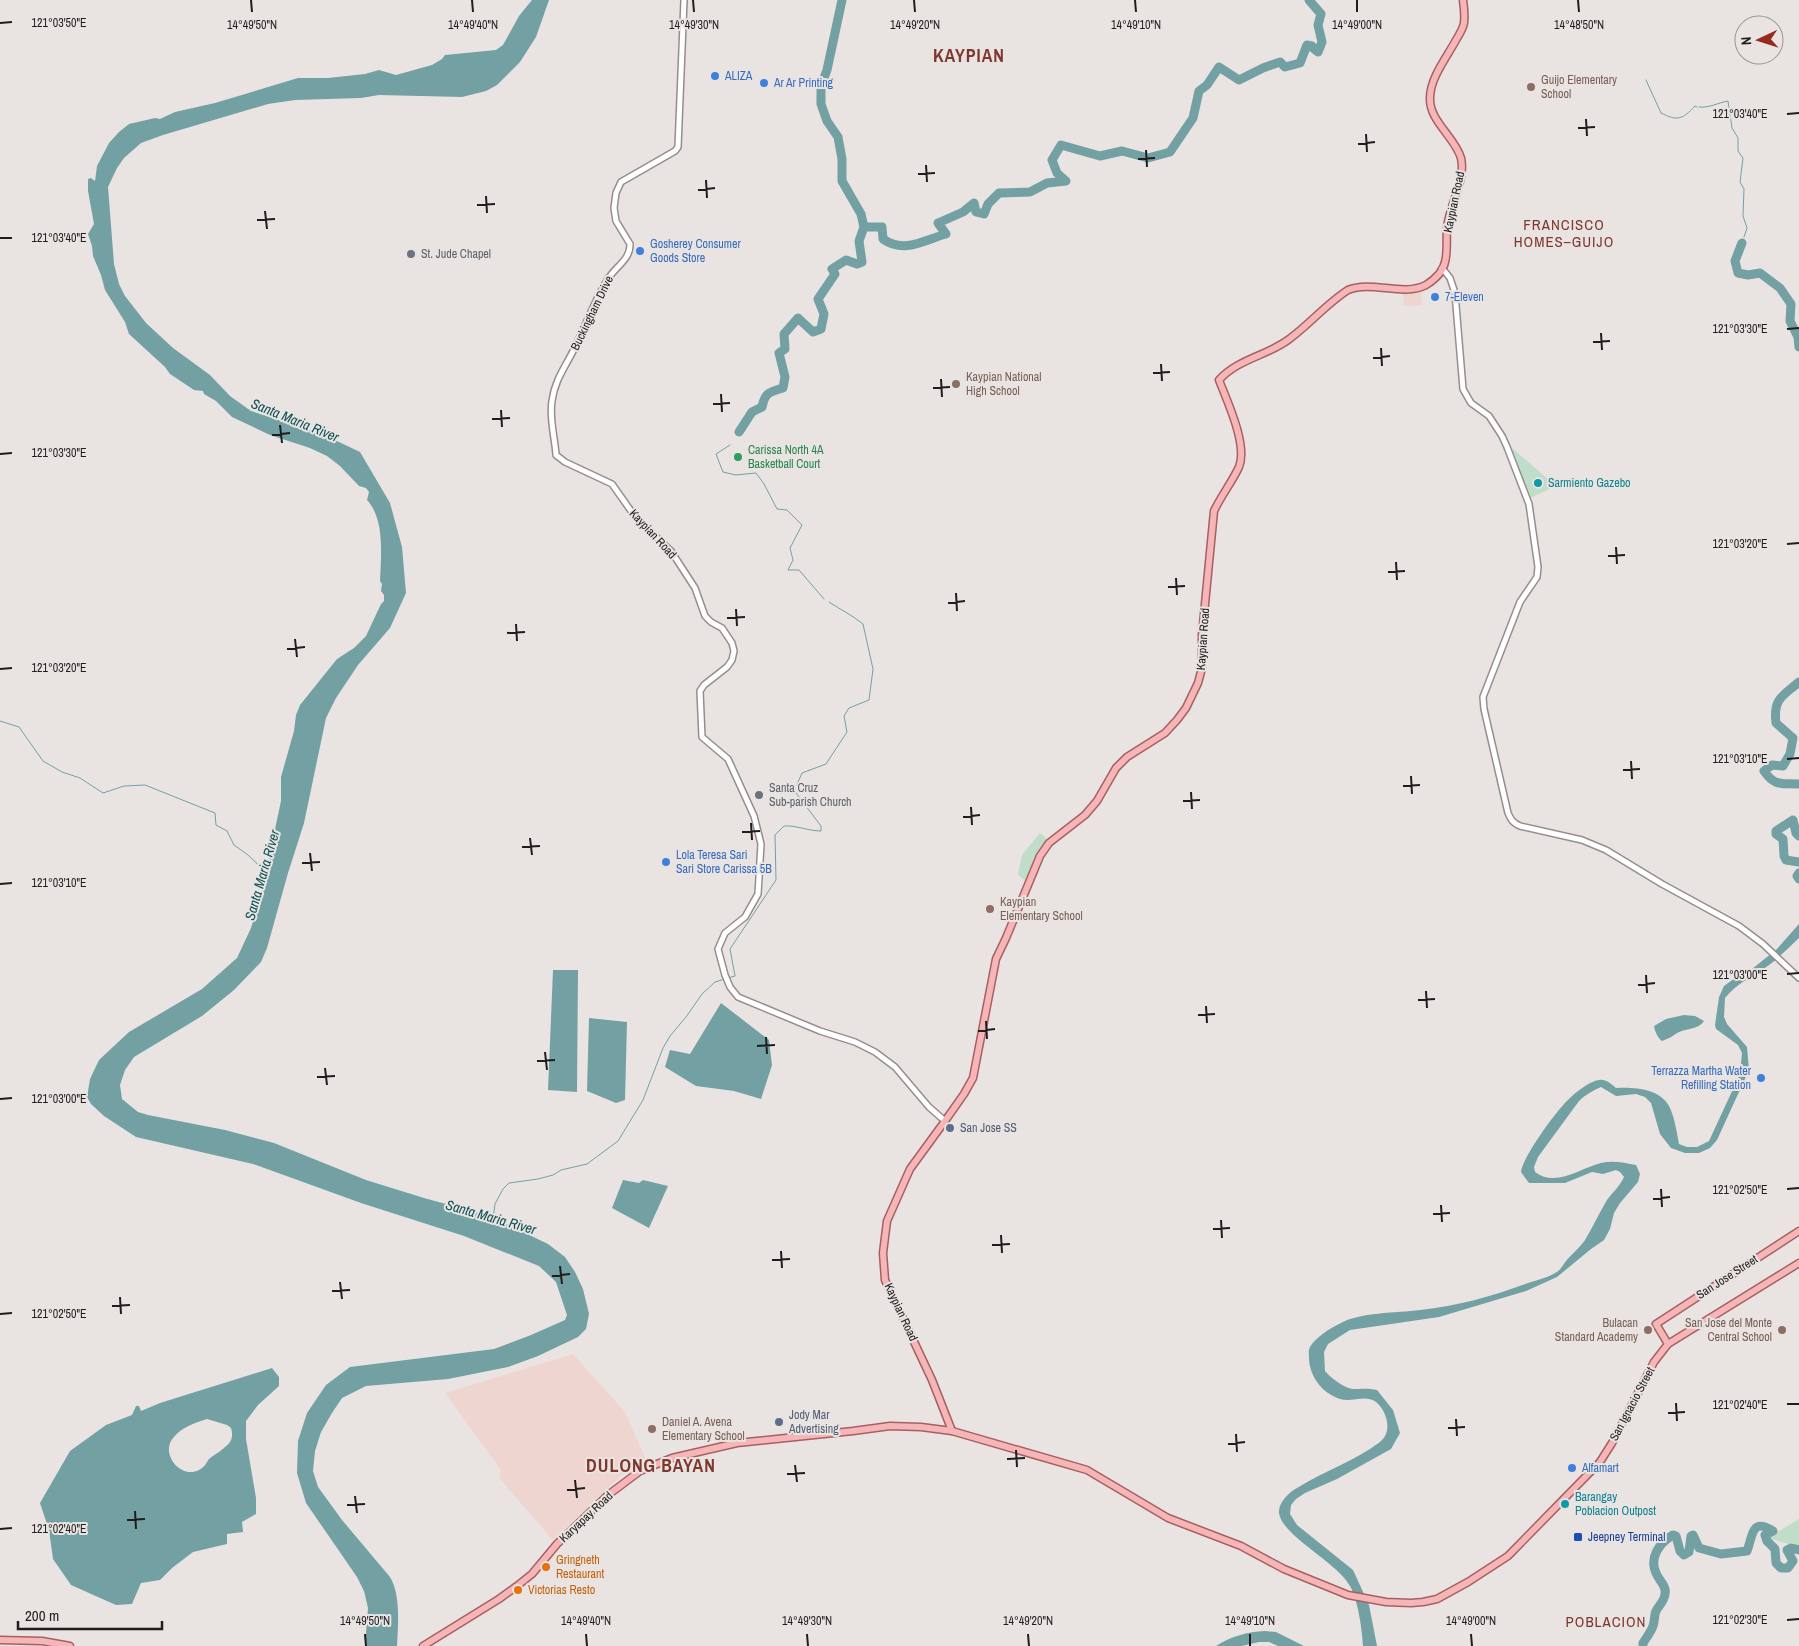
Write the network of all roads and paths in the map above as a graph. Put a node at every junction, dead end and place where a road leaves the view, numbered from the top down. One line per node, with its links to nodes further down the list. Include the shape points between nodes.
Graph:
1 (684, 0): 4 (street, Buckingham Drive, via 678,147 621,182 616,193 616,221 631,247 629,254 608,278 555,385 552,404)
2 (1463, 0): 3 (main road, Kaypian Road, via 1464,24 1430,96 1430,104 1455,145 1461,164)
3 (1442, 268): 5 (street, via 1455,293 1463,389 1466,397 1489,416 1505,442 1528,504 1538,567 1537,577 1520,602 1483,697 1510,819 1520,826 1582,840 1606,850 1739,926); 6 (main road, Kaypian Road, via 1434,279 1419,287 1367,286 1348,290 1288,340 1232,368 1219,380 1237,427 1240,465 1214,511 1202,635 1202,668 1198,683 1178,720 1160,737 1127,757 1085,815 1049,843 1040,856 996,959 972,1078)
4 (556, 455): 6 (street, Kaypian Road, via 612,484 636,518 671,551 688,575 705,616 722,628 732,643 732,660 700,691 702,736 728,759 754,816 761,844 758,894 745,917 725,932 718,949 730,987 738,997 875,1052 895,1067)
5 (1799, 978)
6 (945, 1121): 10 (main road, Kaypian Road, via 910,1169 898,1195 887,1221 883,1265 885,1280)
7 (1799, 1231): 9 (main road, San Jose Street, via 1656,1324)
8 (1799, 1263): 9 (main road, San Ignacio Street)
9 (1668, 1344): 11 (main road, San Ignacio Street, via 1654,1362 1600,1462 1508,1556 1437,1598 1411,1603)
10 (952, 1431): 11 (main road, Karyapay Road, via 1087,1470 1168,1518 1234,1543 1284,1569); 14 (main road, Karyapay Road, via 890,1426 737,1443 672,1458 640,1471 608,1495 557,1544 532,1574 499,1600)
11 (1348, 1595)
12 (0, 1640): 13 (main road, via 42,1640)
13 (70, 1646)
14 (423, 1646)

